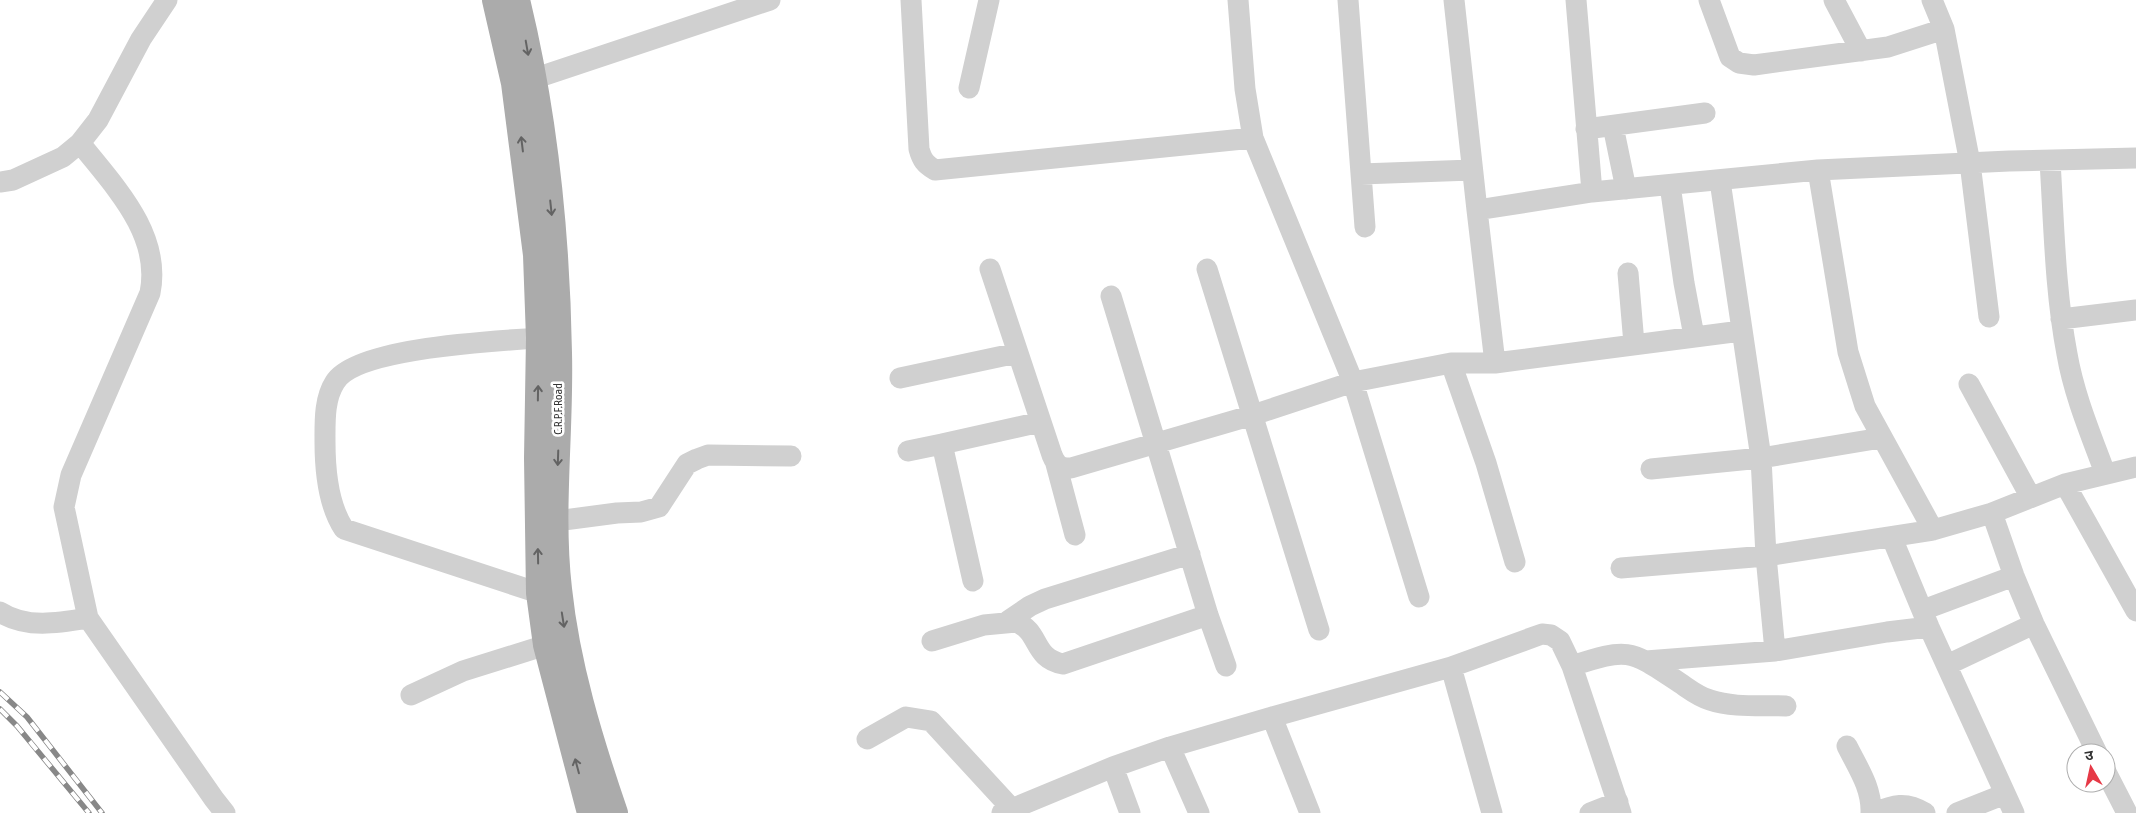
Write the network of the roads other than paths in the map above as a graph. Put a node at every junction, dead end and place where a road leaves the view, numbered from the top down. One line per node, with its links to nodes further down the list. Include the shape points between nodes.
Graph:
1 (167, 0): 22 (street, via 141,39 98,120)
2 (495, 0): 45 (main road, C.R.P.F.Road, one-way to 2, via 536,255 517,102)
3 (517, 0): 16 (main road, C.R.P.F.Road, one-way to 16)
4 (770, 0): 16 (street)
5 (911, 0): 21 (street, via 919,149 926,165 934,170)
6 (989, 0): 17 (street)
7 (1238, 0): 21 (street)
8 (1348, 0): 28 (street)
9 (1454, 0): 26 (street)
10 (1576, 0): 20 (street)
11 (1709, 0): 15 (street, via 1730,57 1739,63 1754,65)
12 (1834, 0): 15 (street)
13 (1932, 0): 14 (street)
14 (1944, 29): 15 (street, via 1888,47); 25 (street)
15 (1861, 51)
16 (533, 79): 68 (main road, C.R.P.F.Road, one-way to 68, via 557,268)
17 (969, 88)
18 (1705, 113): 19 (street)
19 (1613, 126): 20 (street); 32 (street)
20 (1586, 129): 33 (street)
21 (1252, 138): 51 (street)
22 (80, 143): 30 (street, via 63,157 13,180); 83 (street, via 125,199 148,247 153,269 150,293 74,469 64,500)
23 (2136, 158): 24 (street)
24 (2050, 161): 25 (street); 42 (street)
25 (1970, 163): 27 (street); 41 (street)
26 (1472, 170): 28 (street); 34 (street)
27 (1818, 170): 29 (street); 55 (street, via 1848,352 1865,406)
28 (1361, 174): 35 (street)
29 (1720, 181): 31 (street); 43 (street)
30 (0, 182)
31 (1670, 185): 32 (street); 44 (street)
32 (1626, 189): 33 (street)
33 (1592, 192): 34 (street)
34 (1477, 210): 49 (street)
35 (1365, 227)
36 (1207, 268): 53 (street)
37 (990, 269): 47 (street)
38 (1628, 274): 46 (street)
39 (1111, 296): 57 (street)
40 (2136, 310): 42 (street)
41 (1989, 317)
42 (2061, 319): 64 (street, via 2080,402)
43 (1741, 331): 44 (street); 60 (street)
44 (1694, 336): 46 (street)
45 (539, 338): 78 (main road, C.R.P.F.Road, one-way to 45); 78 (street, via 412,351 343,373 335,381 327,406 325,454 333,508 344,529)
46 (1634, 344): 49 (street)
47 (1017, 353): 50 (street); 54 (street)
48 (1452, 363): 49 (street); 51 (street); 74 (street)
49 (1495, 363)
50 (900, 378)
51 (1353, 382): 53 (street); 79 (street)
52 (1969, 384): 66 (street)
53 (1253, 415): 57 (street); 87 (street)
54 (1040, 422): 56 (street); 61 (street)
55 (1882, 438): 60 (street); 69 (street)
56 (942, 444): 58 (street); 77 (street)
57 (1156, 444): 61 (street, via 1071,468); 72 (street)
58 (908, 451)
59 (791, 456): 68 (street, via 708,455 687,464 659,507 641,512)
60 (1761, 458): 63 (street); 73 (street)
61 (1056, 464): 70 (street)
62 (2136, 467): 64 (street)
63 (1651, 469)
64 (2105, 474): 65 (street)
65 (2065, 484): 66 (street); 80 (street)
66 (2030, 496): 67 (street)
67 (1992, 513): 69 (street); 76 (street)
68 (556, 521): 110 (main road, C.R.P.F.Road, one-way to 110, via 559,588 578,695)
69 (1933, 530): 71 (street)
70 (1075, 535)
71 (1892, 538): 73 (street); 84 (street)
72 (1190, 554): 82 (street); 85 (street, via 1044,599)
73 (1766, 556): 75 (street); 90 (street)
74 (1515, 562)
75 (1621, 568)
76 (2014, 576): 84 (street); 86 (street)
77 (973, 581)
78 (539, 593): 89 (main road, C.R.P.F.Road)
79 (1419, 597)
80 (2135, 608)
81 (0, 612): 83 (street, via 12,620 51,624)
82 (1208, 615): 85 (street, via 1063,664 1044,657 1023,624); 93 (street)
83 (88, 618): 108 (street)
84 (1926, 618): 90 (street); 92 (street)
85 (1008, 621): 88 (street)
86 (2034, 624): 92 (street); 100 (street)
87 (1320, 630)
88 (932, 641)
89 (546, 645): 96 (street, via 463,671); 109 (main road, C.R.P.F.Road, one-way to 89)
90 (1776, 651): 91 (street)
91 (1646, 661): 94 (street, via 1621,653); 97 (street, via 1708,700)
92 (1947, 665): 105 (street)
93 (1226, 666)
94 (1572, 666): 95 (street, via 1560,641 1542,634); 106 (street)
95 (1451, 668): 98 (street); 114 (street)
96 (411, 695)
97 (1786, 706)
98 (1272, 717): 102 (street); 113 (street)
99 (866, 739): 107 (street, via 906,717 931,721)
100 (2092, 743)
101 (1846, 746): 116 (street, via 1867,786)
102 (1170, 747): 103 (street); 112 (street)
103 (1113, 767): 107 (street); 111 (street)
104 (2116, 792): 120 (street)
105 (2006, 794): 118 (street); 119 (street)
106 (1619, 808): 115 (street)
107 (1009, 812)
108 (225, 813)
109 (590, 813)
110 (615, 813)
111 (1130, 813)
112 (1199, 813)
113 (1310, 813)
114 (1492, 813)
115 (1590, 813)
116 (1872, 813): 117 (street, via 1893,805 1914,806)
117 (1925, 813)
118 (1957, 813)
119 (2014, 813)
120 (2127, 813)

